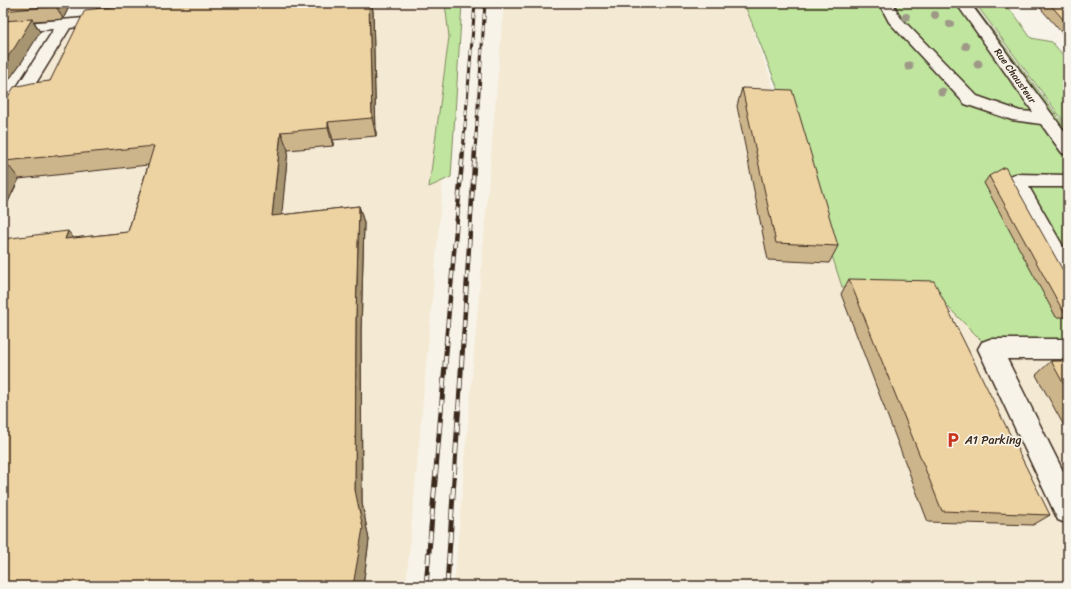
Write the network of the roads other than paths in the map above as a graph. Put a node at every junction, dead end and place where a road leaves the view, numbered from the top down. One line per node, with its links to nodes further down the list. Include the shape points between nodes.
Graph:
1 (886, 3): 6 (street, via 894,19 971,100 1018,116)
2 (963, 3): 6 (street, Rue Chausteur)
3 (120, 18): 4 (street)
4 (65, 24): 5 (street); 7 (street)
5 (3, 29)
6 (1045, 119): 8 (street, Rue Chausteur)
7 (3, 122)
8 (1068, 149)
9 (1068, 181): 10 (street, via 1016,180)
10 (1068, 274)
11 (1068, 349): 12 (street, via 990,349)
12 (1068, 510)

